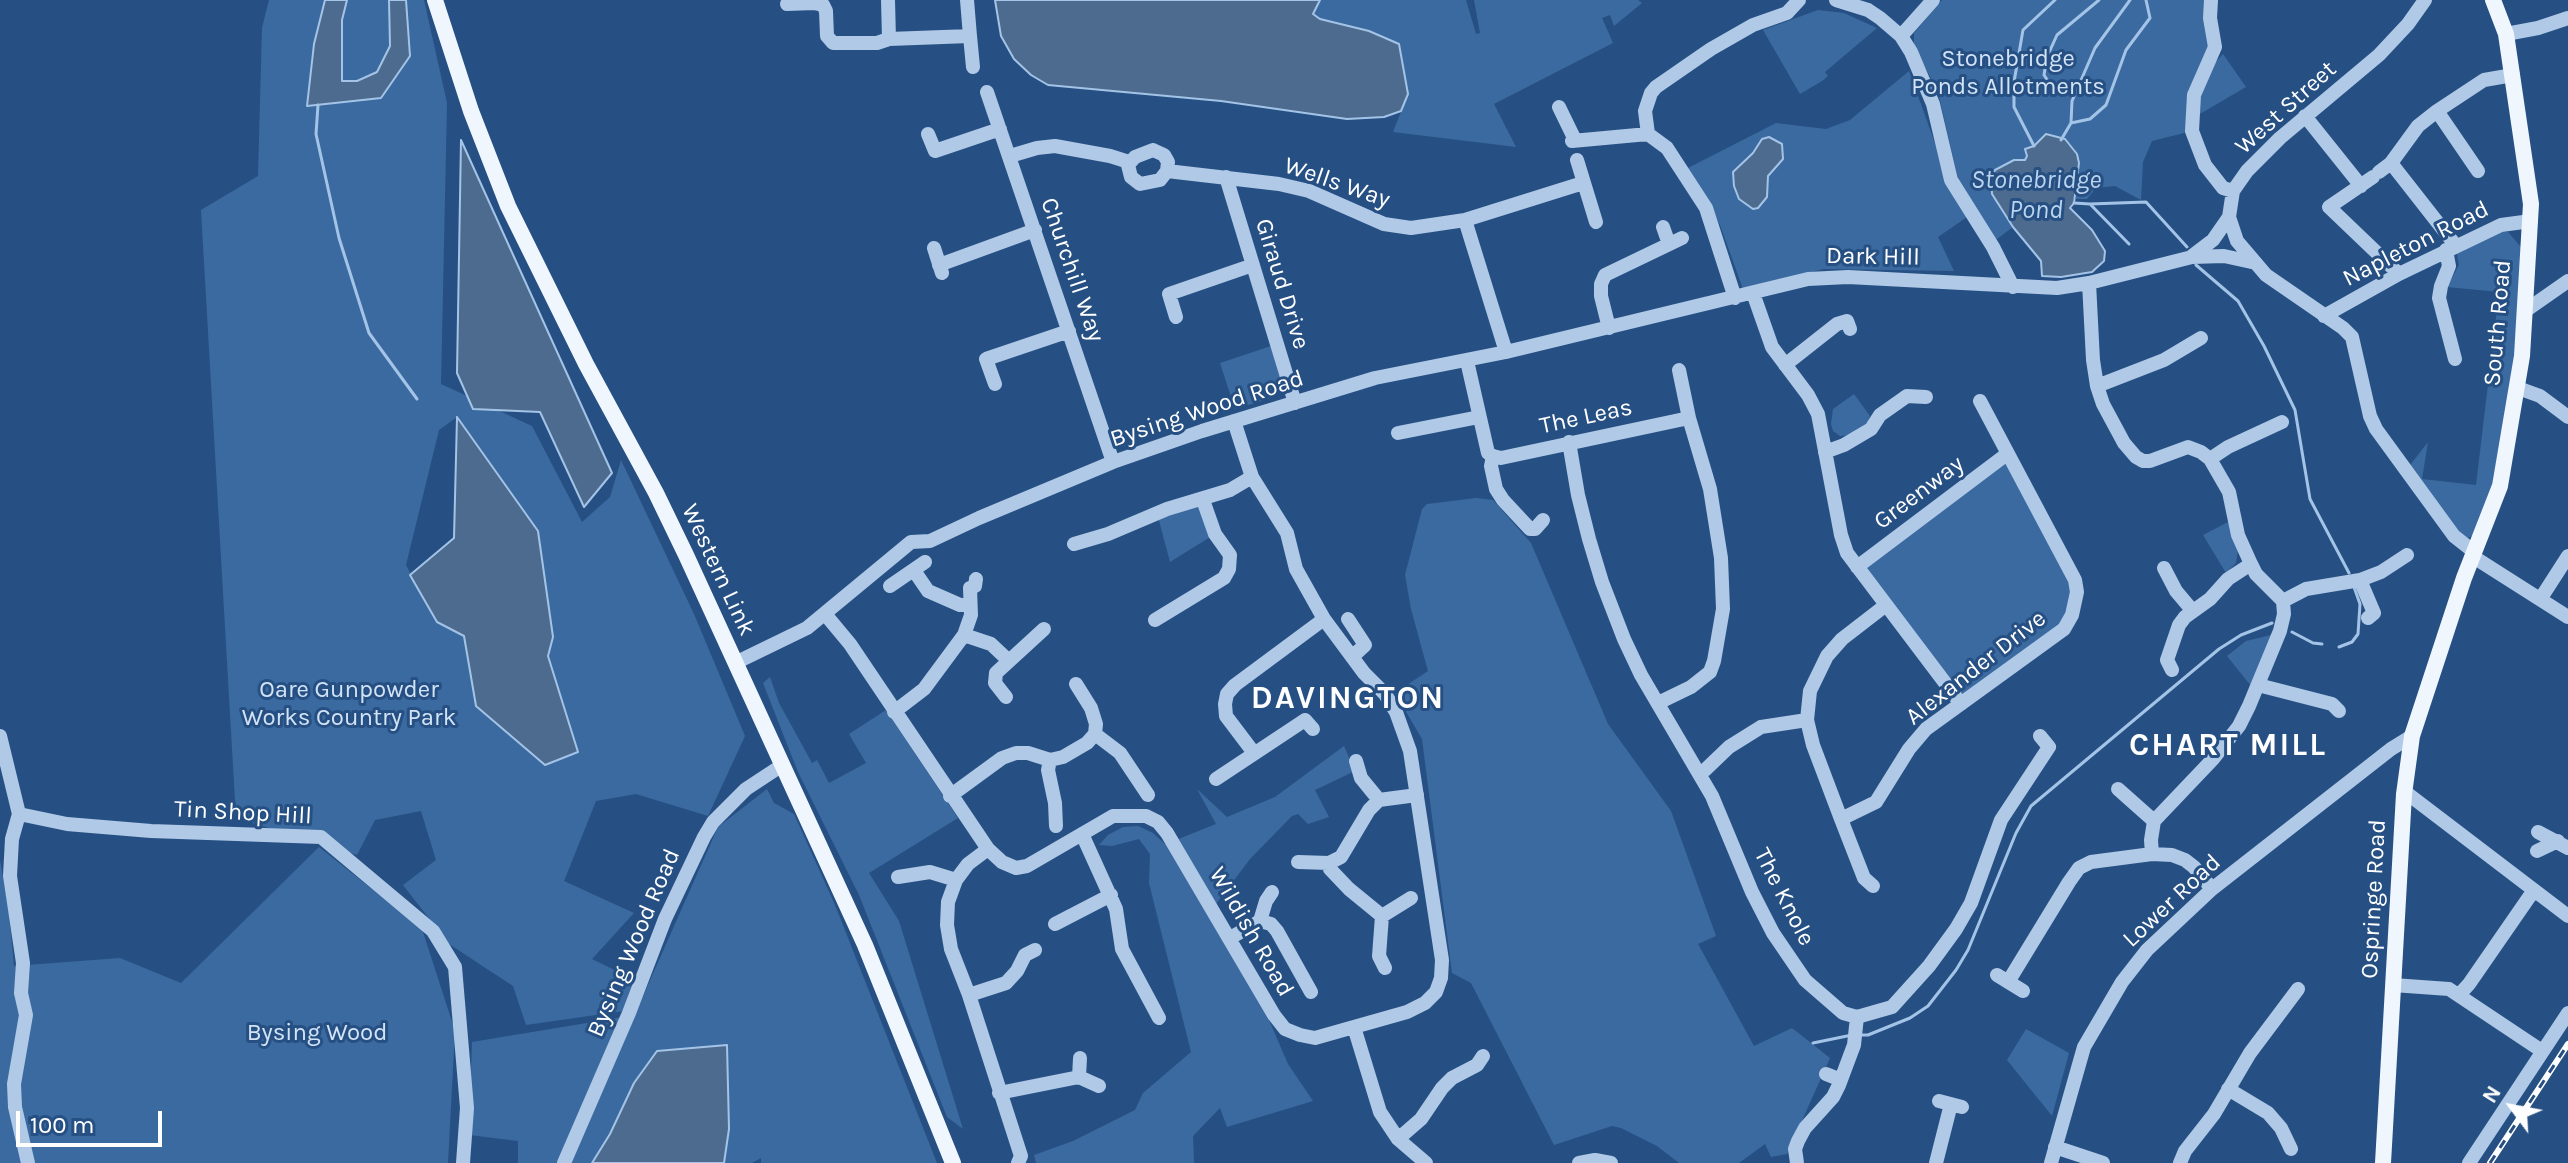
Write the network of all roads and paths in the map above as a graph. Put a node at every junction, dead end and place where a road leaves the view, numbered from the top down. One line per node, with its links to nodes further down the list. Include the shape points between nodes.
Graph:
1 (435, 0): 110 (main road, Western Link, via 508,206 656,493)
2 (888, 0): 15 (street)
3 (967, 0): 13 (street)
4 (1799, 0): 24 (street, via 1787,13 1753,25 1656,87 1645,111)
5 (1836, 0): 14 (street, via 1868,10)
6 (1933, 0): 14 (street)
7 (2211, 0): 33 (street, via 2215,47 2194,95 2192,131 2205,165 2223,188)
8 (2425, 0): 21 (street, West Street, via 2379,55)
9 (2493, 0): 12 (main road, South Road)
10 (787, 4): 15 (street, via 823,5 827,36 833,43)
11 (2568, 16): 12 (street)
12 (2506, 34): 17 (main road, South Road)
13 (970, 36): 15 (street); 16 (street)
14 (1901, 36): 48 (street, via 1933,104 1951,180)
15 (889, 39)
16 (973, 67)
17 (2513, 75): 20 (street, via 2484,80); 36 (main road, South Road)
18 (987, 92): 22 (street, Churchill Way)
19 (1559, 107): 24 (street, via 1574,141)
20 (2437, 111): 29 (street); 30 (street)
21 (2305, 116): 30 (street); 33 (street, West Street)
22 (1000, 129): 23 (street, via 935,151); 25 (street, Churchill Way)
23 (928, 134)
24 (1648, 134): 50 (street, via 1667,148 1706,208)
25 (1010, 156): 27 (street, Wells Way, via 1055,146); 39 (street, Churchill Way)
26 (1577, 160): 32 (street)
27 (1129, 162): 28 (street, Wells Way, via 1158,151 1166,159); 28 (street, Wells Way, via 1131,177 1143,185 1160,180)
28 (1167, 171): 31 (street, Wells Way)
29 (2478, 171)
30 (2376, 175): 41 (street); 45 (street, via 2329,207)
31 (1226, 177): 35 (street, Wells Way, via 1309,191 1384,224 1411,228); 44 (street, Giraud Drive)
32 (1583, 183): 35 (street, Wells Way); 37 (street)
33 (2233, 191): 34 (street, West Street)
34 (2229, 217): 42 (street); 43 (street, via 2237,241)
35 (1465, 220): 58 (street)
36 (2531, 221): 41 (street, Napleton Road, via 2504,224); 51 (main road, South Road)
37 (1596, 222)
38 (1663, 227): 54 (street, via 1675,241 1605,275 1601,296)
39 (1035, 230): 40 (street, via 940,269); 56 (street, Churchill Way)
40 (934, 248)
41 (2451, 248): 45 (street, Napleton Road); 59 (street, via 2439,298)
42 (2192, 257): 43 (street); 47 (street, Dark Hill)
43 (2256, 263): 52 (street)
44 (1253, 265): 53 (street, via 1169,294); 68 (street, Giraud Drive)
45 (2399, 274): 52 (street, Napleton Road)
46 (2568, 281): 51 (street)
47 (2089, 283): 48 (street, Dark Hill); 64 (street)
48 (2013, 287): 49 (street, Dark Hill, via 1828,277)
49 (1753, 293): 50 (street, Dark Hill); 61 (street, via 1764,331)
50 (1735, 298): 54 (street, Bysing Wood Road)
51 (2525, 311): 65 (main road, South Road)
52 (2324, 316): 85 (street, via 2352,337 2370,416 2381,438)
53 (1176, 317)
54 (1609, 328): 58 (street, Bysing Wood Road)
55 (1850, 329): 61 (street, via 1847,321 1837,324)
56 (1069, 331): 63 (street, via 986,359); 80 (street, Churchill Way)
57 (2201, 338): 64 (street, via 2164,360)
58 (1506, 352): 60 (street, Bysing Wood Road)
59 (2455, 359)
60 (1467, 361): 68 (street, Bysing Wood Road, via 1375,378); 69 (street)
61 (1785, 365): 76 (street, via 1813,405)
62 (1680, 370): 71 (street)
63 (995, 384)
64 (2097, 386): 79 (street, via 2118,433 2136,457 2150,461 2188,447)
65 (2518, 388): 70 (street, via 2540,396); 85 (main road, South Road, via 2504,470)
66 (1926, 397): 76 (street, via 1907,396 1880,415 1871,429)
67 (1980, 401): 77 (street, Alexander Drive)
68 (1295, 403): 72 (street, Bysing Wood Road)
69 (1479, 417): 74 (street); 78 (street)
70 (2568, 417)
71 (1689, 418): 75 (street, The Leas); 115 (street, via 1710,489 1723,609 1710,672)
72 (1234, 421): 80 (street, Bysing Wood Road); 81 (street, Wildish Road)
73 (2282, 422): 79 (street)
74 (1398, 433)
75 (1569, 442): 78 (street, The Leas); 115 (street, The Knole, via 1602,582)
76 (1825, 452): 89 (street, via 1841,535)
77 (2007, 454): 89 (street, Greenway); 116 (street, Alexander Drive, via 2075,580 2076,602 2064,629)
78 (1493, 456): 83 (street, via 1496,489 1503,500 1530,529)
79 (2210, 459): 88 (street, via 2229,492)
80 (1113, 462): 99 (street, Bysing Wood Road, via 930,541 911,542)
81 (1252, 477): 82 (street); 103 (street, Wildish Road, via 1287,533 1296,569)
82 (1203, 500): 84 (street, via 1092,532); 101 (street, via 1215,534 1230,555 1229,569 1224,578)
83 (1543, 520)
84 (1074, 544)
85 (2472, 553): 94 (street); 107 (main road, South Road)
86 (2407, 555): 92 (street)
87 (2568, 556): 94 (street)
88 (2251, 564): 95 (street); 98 (street)
89 (1857, 567): 97 (street)
90 (2164, 568): 98 (street)
91 (976, 579): 96 (street)
92 (2360, 580): 95 (street, via 2306,589); 102 (street, via 2374,613)
93 (890, 586): 96 (street, via 920,567 928,591)
94 (2541, 598): 100 (street)
95 (2283, 601): 113 (street, via 2280,631)
96 (970, 605): 106 (street)
97 (1886, 605): 116 (street); 119 (street, via 1827,656 1810,691)
98 (2192, 610): 111 (street, via 2173,639 2167,660)
99 (825, 614): 110 (street, Bysing Wood Road); 118 (street, Wildish Road)
100 (2568, 617)
101 (1165, 618)
102 (2368, 618)
103 (1324, 619): 108 (street, Wildish Road); 125 (street, via 1227,694 1226,716)
104 (1348, 619): 108 (street, via 1365,645)
105 (1043, 629): 109 (street)
106 (964, 635): 109 (street, via 991,644); 118 (street, via 924,689)
107 (2442, 643): 124 (main road, Ospringe Road)
108 (1352, 657): 134 (street, Wildish Road, via 1396,712 1410,751)
109 (1008, 660): 114 (street, via 996,673 995,683)
110 (735, 663): 128 (main road, Western Link)
111 (2172, 670)
112 (1076, 684): 121 (street, via 1094,698)
113 (2258, 685): 117 (street, via 2332,704); 140 (street, via 2239,726)
114 (1006, 697)
115 (1658, 703): 172 (street, The Knole, via 1712,796 1773,933 1805,980 1831,1006)
116 (1961, 704): 138 (street, Alexander Drive, via 1926,729 1876,802)
117 (2339, 711)
118 (894, 712): 135 (street, Wildish Road)
119 (1807, 720): 129 (street, via 1761,727); 138 (street)
120 (1313, 729): 125 (street, via 1305,720)
121 (1095, 734): 126 (street, via 1077,750); 133 (street, via 1120,753)
122 (0, 736): 137 (street)
123 (2040, 736): 172 (street, via 2049,747 2001,820 1956,929 1892,1007)
124 (2412, 736): 132 (main road, Ospringe Road); 153 (street, Lower Road)
125 (1254, 753): 130 (street)
126 (1050, 760): 135 (street, via 1028,753 1002,758); 139 (street)
127 (1356, 761): 136 (street, via 1356,779)
128 (781, 766): 190 (street, Bysing Wood Road, via 746,789 704,837); 191 (main road, Western Link, via 865,945)
129 (1705, 770)
130 (1216, 779)
131 (2118, 789): 140 (street)
132 (2404, 791): 154 (street); 165 (main road, Ospringe Road)
133 (1148, 795)
134 (1417, 795): 136 (street); 174 (street, Wildish Road, via 1441,978 1425,1003)
135 (950, 796): 145 (street, Wildish Road)
136 (1379, 800): 149 (street, via 1341,857)
137 (19, 814): 143 (street); 189 (street, Tin Shop Hill, via 137,830 321,837 433,931 455,967 467,1108)
138 (1841, 819): 152 (street, via 1864,878)
139 (1052, 821)
140 (2154, 821): 147 (street)
141 (2538, 832): 144 (street)
142 (1082, 834): 145 (street, Wildish Road, via 1016,868); 156 (street); 162 (street, Wildish Road, via 1113,816 1146,816 1158,822)
143 (6, 841): 188 (street, via 26,1015 15,1107)
144 (2563, 844): 146 (street)
145 (988, 849): 151 (street)
146 (2537, 851)
147 (2152, 854): 153 (street, via 2185,860); 167 (street, via 2079,868 2003,979)
148 (1298, 862): 149 (street)
149 (1329, 863): 158 (street, via 1343,883)
150 (906, 871): 151 (street)
151 (956, 880): 169 (street, via 947,925)
152 (1873, 886)
153 (2212, 889): 187 (street, Lower Road, via 2147,950 2099,1018 2084,1047)
154 (2534, 890): 159 (street); 170 (street)
155 (1272, 892): 160 (street)
156 (1111, 895): 161 (street); 173 (street, via 1122,949)
157 (1408, 905): 158 (street)
158 (1382, 916): 164 (street)
159 (2568, 916)
160 (1260, 921): 162 (street); 168 (street, via 1277,931 1306,973)
161 (1063, 923)
162 (1230, 938): 174 (street, Wildish Road, via 1285,1029 1315,1038)
163 (1026, 951): 169 (street, via 1006,983)
164 (1377, 960)
165 (2393, 985): 170 (street, via 2449,989); 201 (main road, Ospringe Road)
166 (2300, 990): 182 (street)
167 (2023, 991)
168 (1311, 992)
169 (969, 995): 183 (street)
170 (2459, 995): 175 (street)
171 (2568, 1013): 175 (street)
172 (1857, 1017): 180 (street)
173 (1159, 1018)
174 (1354, 1027): 185 (street, via 1380,1112)
175 (2542, 1051): 202 (street)
176 (1080, 1058): 179 (street)
177 (1482, 1066): 185 (street, via 1452,1078)
178 (1826, 1074): 180 (street)
179 (1079, 1077): 181 (street); 183 (street)
180 (1841, 1080): 196 (street, via 1798,1141)
181 (1099, 1086)
182 (2228, 1089): 186 (street, via 2268,1113); 200 (street)
183 (999, 1093): 192 (street, via 1021,1156)
184 (1951, 1104): 197 (street)
185 (1398, 1139): 193 (street)
186 (2292, 1139)
187 (2055, 1147): 198 (street, Lower Road); 199 (street)
188 (28, 1163)
189 (463, 1163)
190 (564, 1163)
191 (953, 1163)
192 (1018, 1163)
193 (1426, 1163)
194 (1579, 1163): 195 (street)
195 (1611, 1163)
196 (1797, 1163)
197 (1936, 1163)
198 (2051, 1163)
199 (2103, 1163)
200 (2180, 1163)
201 (2383, 1163)
202 (2469, 1163)

